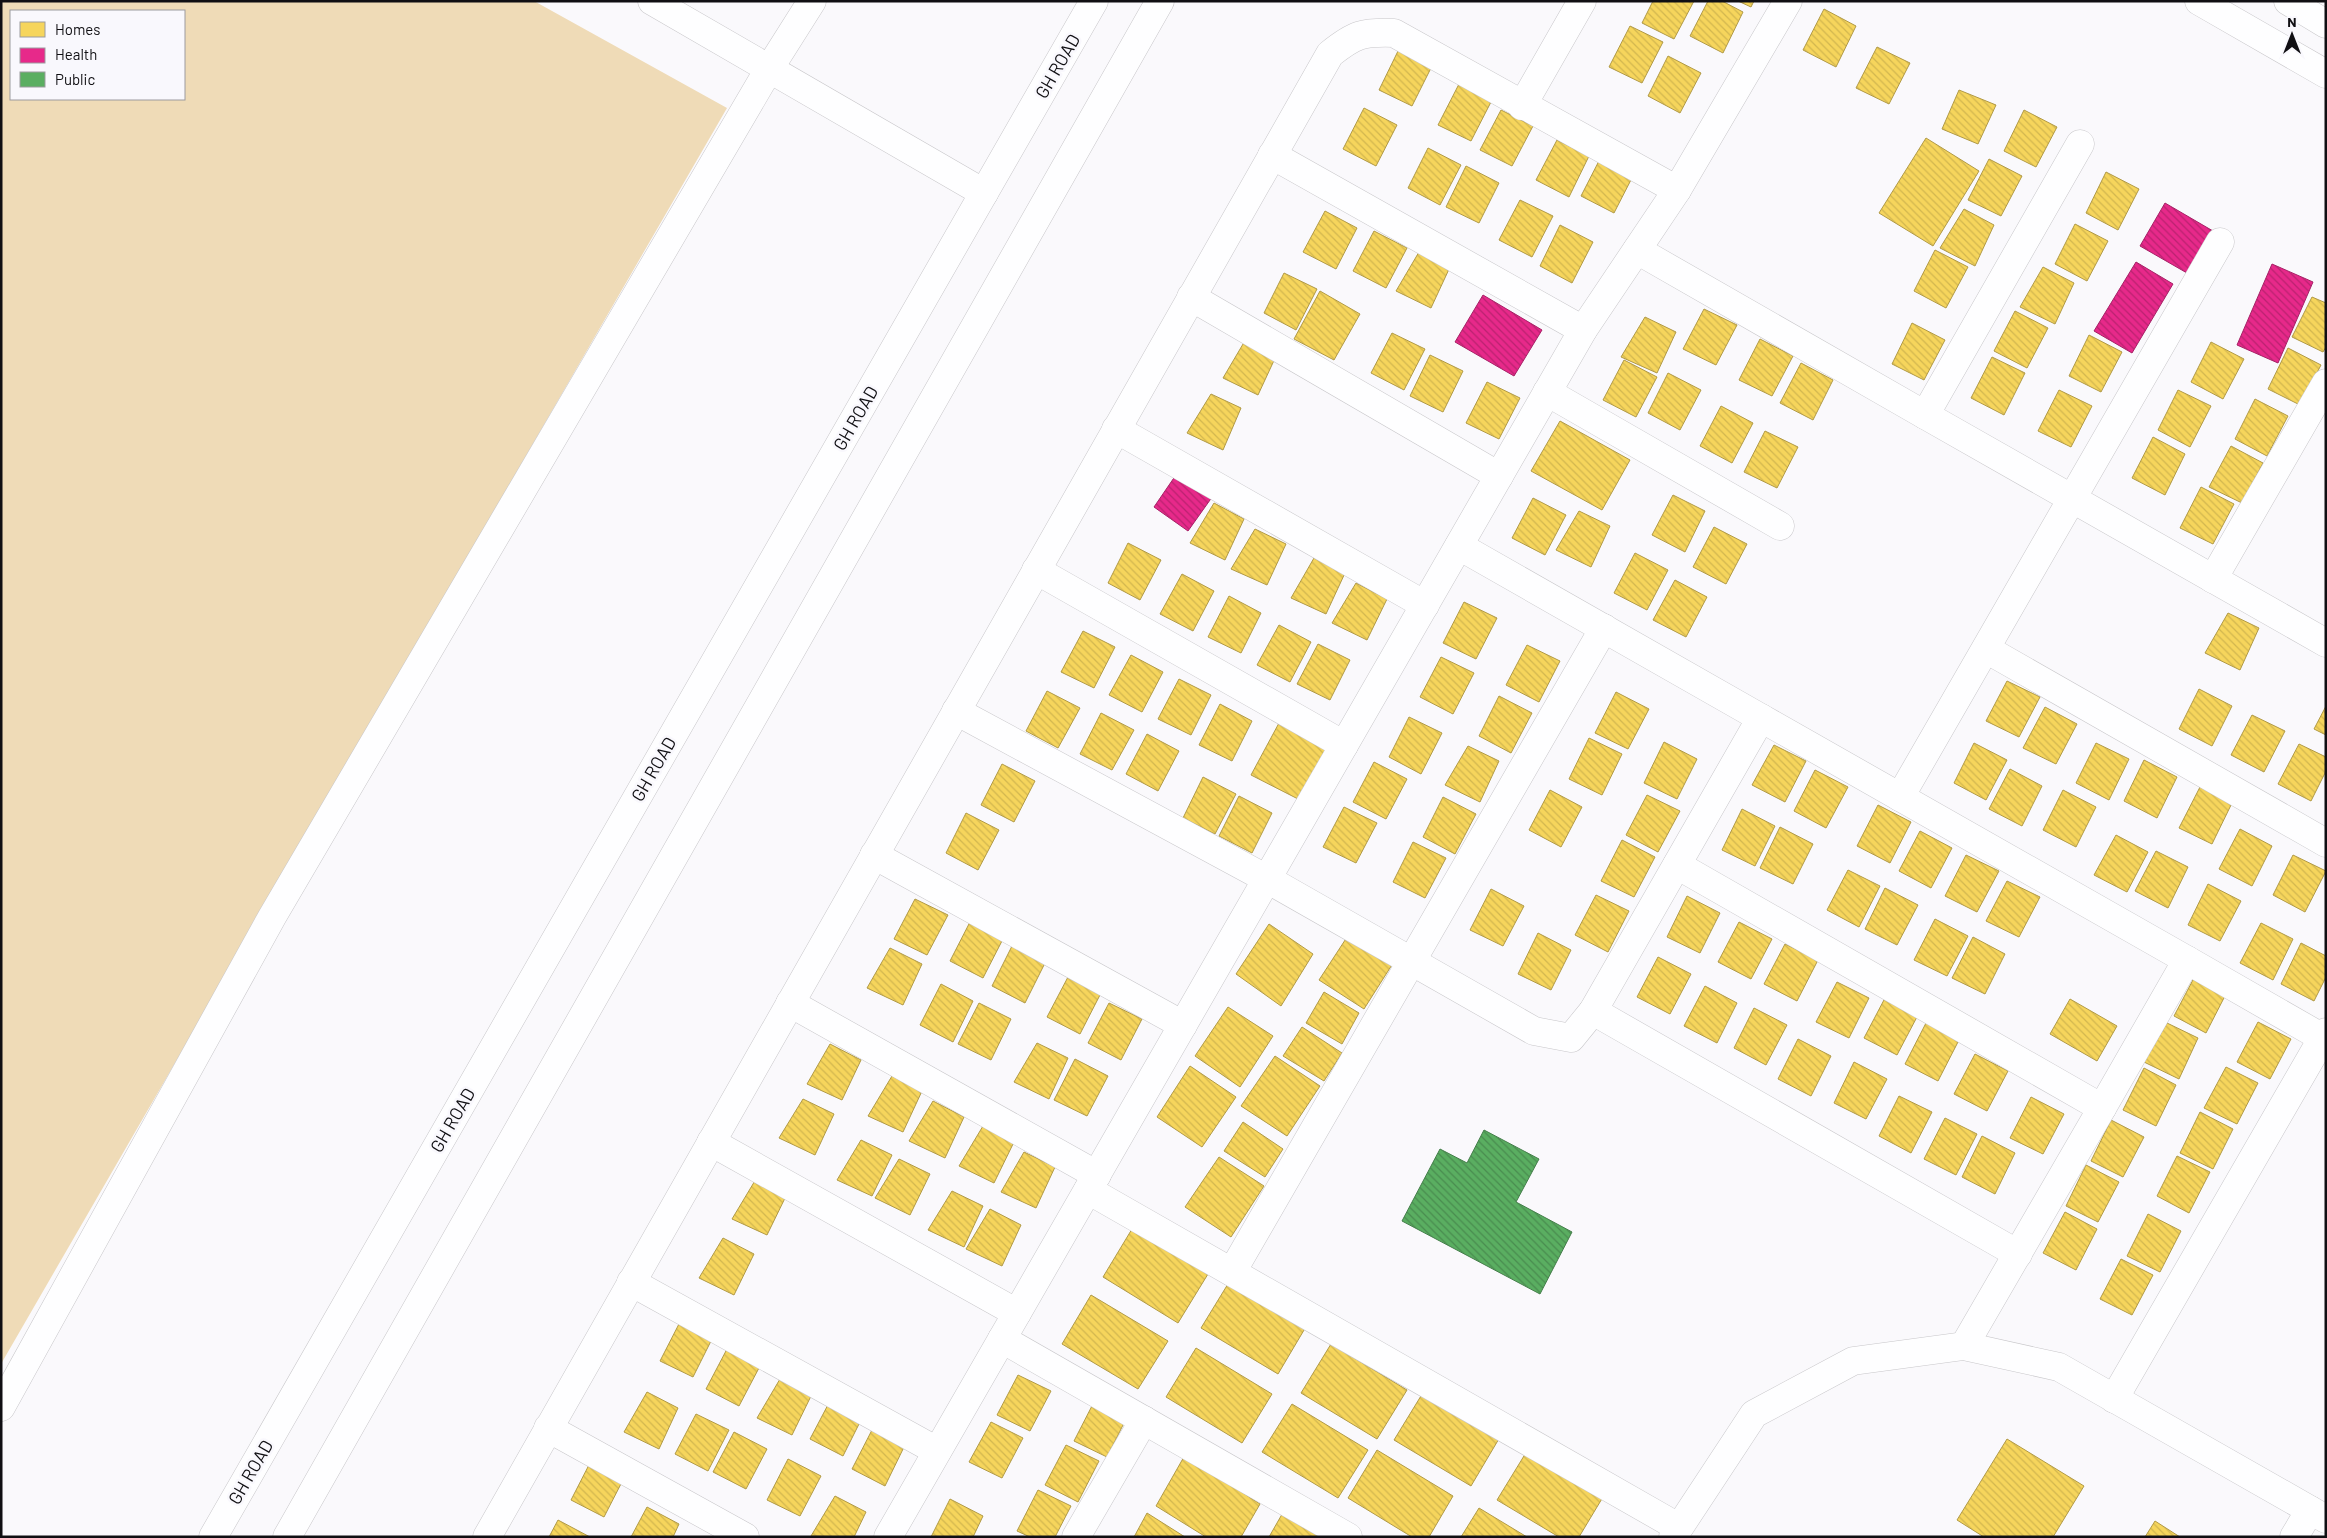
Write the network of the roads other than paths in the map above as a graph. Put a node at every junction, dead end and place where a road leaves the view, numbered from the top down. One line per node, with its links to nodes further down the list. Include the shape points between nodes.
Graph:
1 (652, 1): 10 (street)
2 (812, 1): 10 (street)
3 (1094, 1): 16 (street, GH ROAD)
4 (1160, 1): 66 (street)
5 (1582, 1): 12 (street)
6 (1788, 1): 15 (street)
7 (2199, 1): 11 (street)
8 (2288, 1): 9 (street)
9 (2326, 24)
10 (769, 69): 16 (street); 59 (street, via 272,917)
11 (2326, 74)
12 (1522, 106): 14 (street, via 1394,33 1371,32 1350,38 1330,54); 15 (street)
13 (2080, 144): 23 (street)
14 (1272, 156): 19 (street); 20 (street)
15 (1676, 190): 18 (street)
16 (984, 192): 65 (street, GH ROAD)
17 (2220, 242): 26 (street)
18 (1637, 250): 20 (street); 23 (street)
19 (1192, 297): 24 (street); 25 (street)
20 (1583, 330): 22 (street)
21 (2326, 383): 30 (street)
22 (1547, 392): 25 (street); 27 (street)
23 (1925, 414): 26 (street)
24 (1116, 429): 29 (street); 31 (street)
25 (1499, 476): 28 (street)
26 (2073, 499): 30 (street); 34 (street)
27 (1780, 526)
28 (1459, 546): 31 (street); 32 (street)
29 (1036, 570): 35 (street); 37 (street)
30 (2213, 579): 33 (street)
31 (1425, 605): 37 (street)
32 (1604, 628): 36 (street); 44 (street)
33 (2326, 643)
34 (1986, 649): 38 (street); 39 (street)
35 (956, 711): 40 (street); 42 (street)
36 (1761, 718): 38 (street); 41 (street)
37 (1344, 745): 42 (street)
38 (1900, 797): 43 (street)
39 (2326, 843)
40 (874, 855): 45 (street); 47 (street)
41 (1676, 865): 46 (street); 49 (street)
42 (1267, 880): 44 (street); 47 (street)
43 (2187, 960): 48 (street); 49 (street)
44 (1412, 962): 46 (street, via 1534,1032 1571,1038); 53 (street)
45 (790, 1003): 50 (street); 51 (street)
46 (1592, 1011): 52 (street)
47 (1183, 1025): 51 (street)
48 (2324, 1035): 58 (street)
49 (2102, 1108): 52 (street)
50 (711, 1142): 54 (street); 55 (street)
51 (1092, 1182): 53 (street); 55 (street)
52 (2018, 1254): 57 (street)
53 (1232, 1272): 64 (street)
54 (631, 1282): 61 (street); 62 (street)
55 (1017, 1313): 56 (street)
56 (1002, 1339): 60 (street); 62 (street)
57 (1964, 1346): 58 (street, via 2059,1366); 64 (street, via 1853,1361 1754,1414)
58 (2114, 1399): 63 (street)
59 (1, 1407)
60 (1144, 1420): 70 (street); 71 (street)
61 (548, 1428): 67 (street); 68 (street)
62 (937, 1451): 69 (street)
63 (2318, 1514): 72 (street)
64 (1676, 1532)
65 (213, 1537)
66 (287, 1537)
67 (487, 1537)
68 (746, 1537)
69 (888, 1537)
70 (1076, 1537)
71 (1348, 1537)
72 (2294, 1537)

